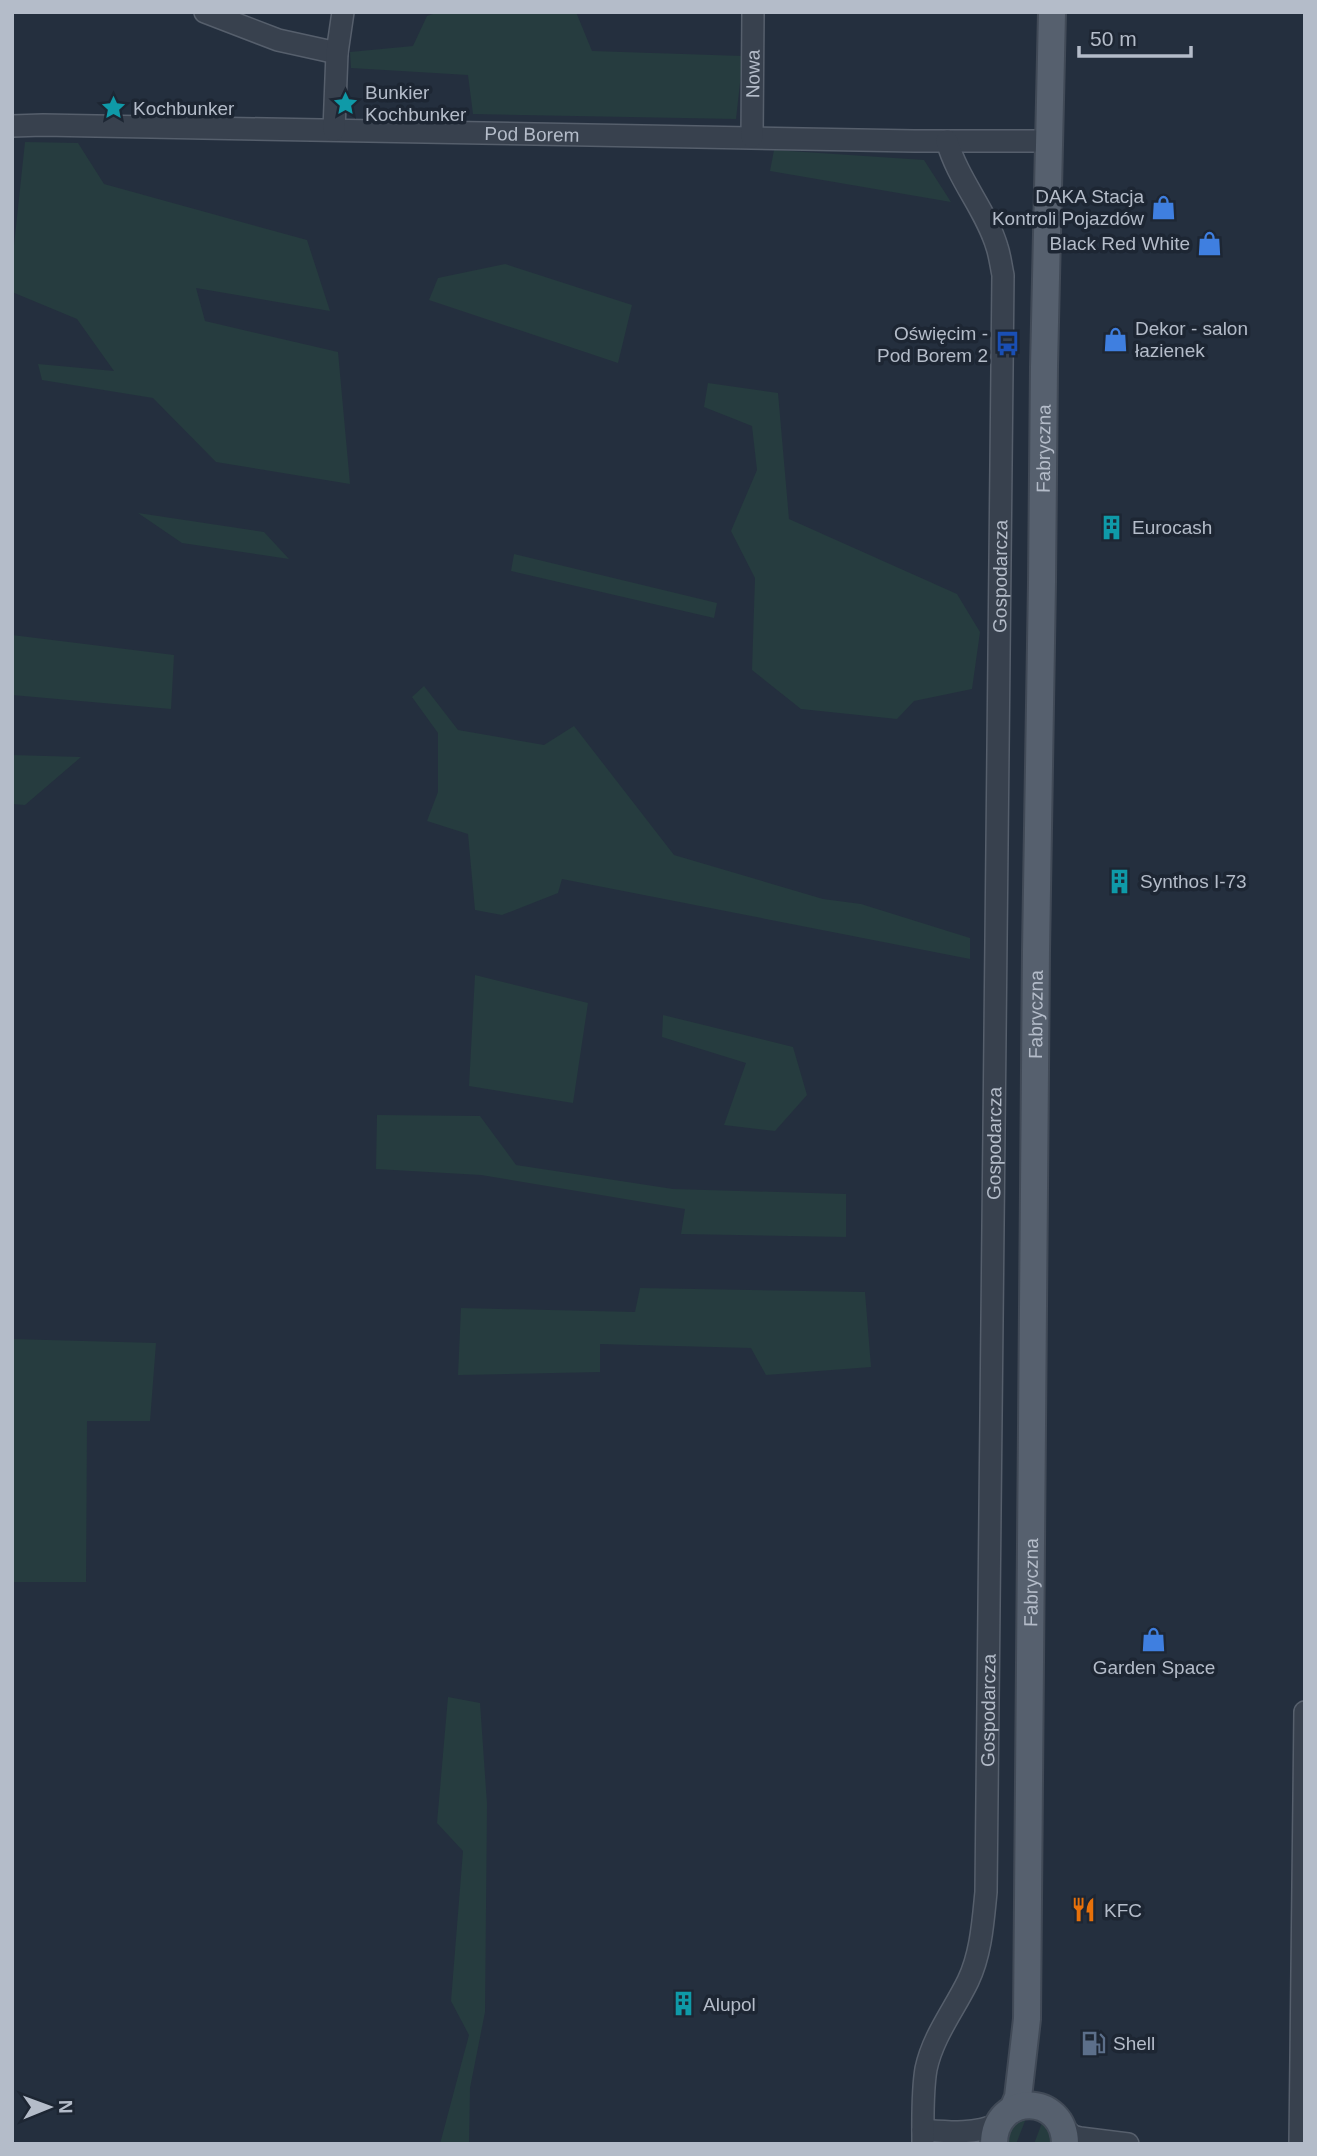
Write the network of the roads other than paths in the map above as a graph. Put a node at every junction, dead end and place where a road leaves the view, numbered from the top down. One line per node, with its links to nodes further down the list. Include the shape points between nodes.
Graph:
1 (205, 12): 5 (street, via 278,40)
2 (343, 12): 5 (street)
3 (753, 12): 8 (street, Nowa)
4 (1052, 12): 10 (main road, Fabryczna)
5 (337, 53): 7 (street)
6 (12, 126): 7 (street, Pod Borem)
7 (334, 130): 8 (street, Pod Borem)
8 (752, 137): 9 (street, Pod Borem)
9 (947, 141): 10 (street, Pod Borem); 16 (street, Gospodarcza, via 998,248 1003,275 986,1892 976,1958 927,2067)
10 (1050, 141): 12 (main road, Fabryczna, via 1036,951)
11 (1305, 1713): 18 (street)
12 (1027, 2019): 13 (main road, Fabryczna, via 1033,2081); 14 (main road, Fabryczna, via 1018,2097)
13 (1042, 2107): 14 (main road, via 1028,2105); 15 (main road, via 1056,2116)
14 (1002, 2126): 16 (street)
15 (1064, 2136): 17 (street)
16 (923, 2137)
17 (1128, 2144)
18 (1300, 2144)

